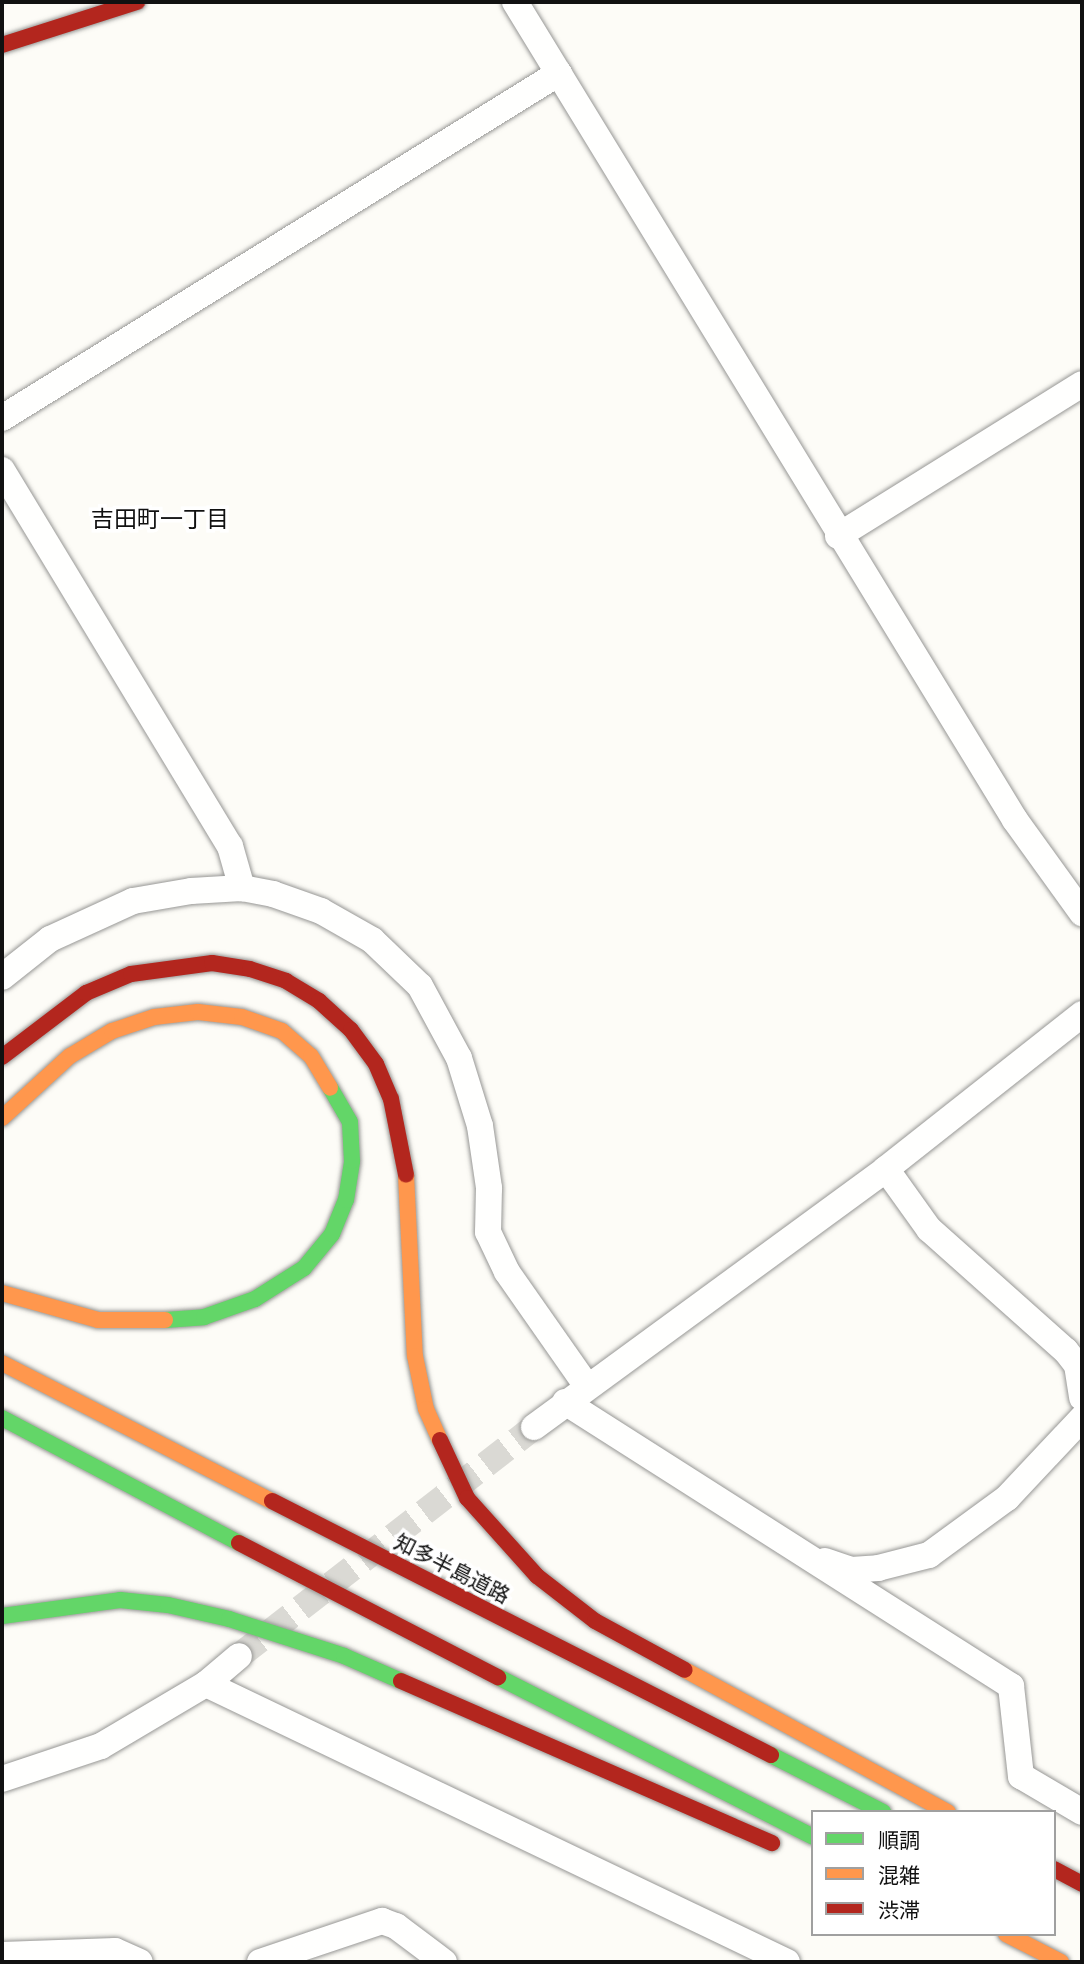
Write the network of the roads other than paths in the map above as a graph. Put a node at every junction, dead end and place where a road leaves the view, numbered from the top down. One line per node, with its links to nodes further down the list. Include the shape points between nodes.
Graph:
1 (137, 2): 3 (main road)
2 (516, 2): 4 (street)
3 (2, 45)
4 (559, 73): 6 (street); 8 (street)
5 (1082, 384): 8 (street)
6 (2, 418)
7 (2, 470): 9 (street, via 230,846)
8 (838, 536): 10 (street, via 1015,820)
9 (242, 888): 11 (street, via 133,901 50,939); 18 (street, via 321,911 372,940 420,986 458,1058 480,1126 489,1188 488,1233 507,1272)
10 (1082, 913)
11 (2, 977)
12 (1082, 1014): 15 (street)
13 (2, 1057): 30 (main road, via 86,993 131,974 173,965 250,969 286,981 319,1001 351,1030 376,1064 391,1099 402,1138 410,1206 415,1356 426,1409 467,1498 537,1576 595,1621)
14 (2, 1118): 16 (main road, via 70,1056 112,1031 154,1017 198,1012 242,1017 282,1031 311,1056 350,1122 352,1161 346,1200 332,1234 304,1268 255,1299 204,1317 98,1321)
15 (886, 1169): 18 (street); 19 (street, via 929,1228 1066,1351 1077,1365)
16 (2, 1293)
17 (2, 1363): 29 (main road, 知多半島道路)
18 (586, 1385): 20 (street)
19 (1082, 1398)
20 (565, 1402): 23 (street); 24 (street)
21 (2, 1418): 32 (main road, via 362,1608)
22 (1082, 1418): 24 (street, via 1007,1498 929,1555 851,1570)
23 (534, 1427)
24 (800, 1553): 31 (street, via 1011,1686 1021,1776)
25 (2, 1616): 33 (main road, via 120,1600 229,1619 344,1656)
26 (240, 1657): 27 (street)
27 (206, 1684): 28 (street, via 101,1746); 41 (street)
28 (2, 1779)
29 (879, 1810)
30 (944, 1810)
31 (1082, 1812)
32 (811, 1836)
33 (787, 1849)
34 (1056, 1870): 35 (main road)
35 (1082, 1884)
36 (1010, 1936): 42 (main road)
37 (2, 1955): 38 (street, via 115,1951)
38 (140, 1962)
39 (260, 1962): 40 (street, via 366,1922 382,1921 396,1926)
40 (444, 1962)
41 (787, 1962)
42 (1061, 1962)

